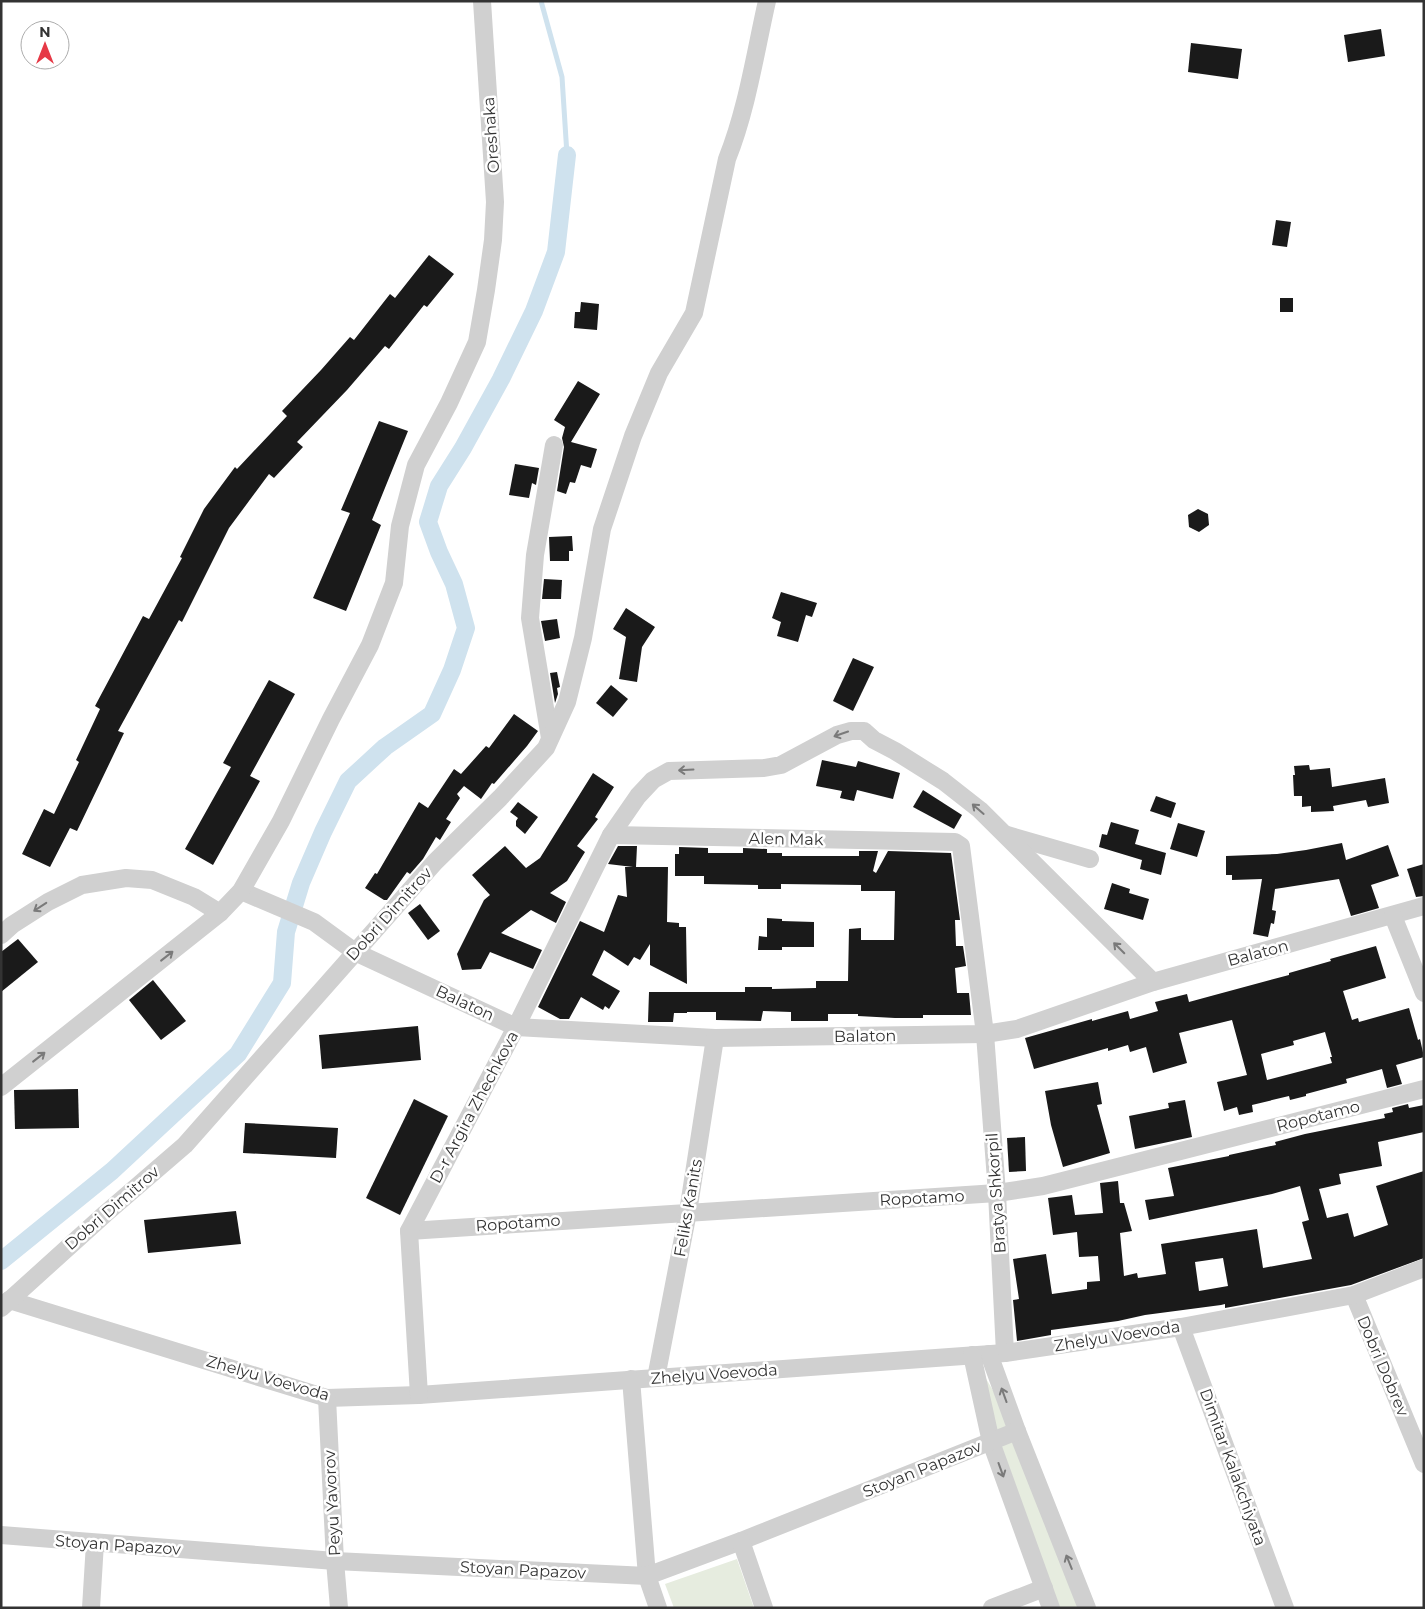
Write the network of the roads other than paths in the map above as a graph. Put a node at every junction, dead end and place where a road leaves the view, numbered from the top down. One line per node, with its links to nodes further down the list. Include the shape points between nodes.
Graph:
1 (482, 1): 9 (street, Oreshaka, via 495,202 493,240 477,342 416,465 400,526 394,583 370,645)
2 (767, 1): 4 (street, Dobri Dimitrov, via 736,137 727,159 694,313 659,373 602,529 568,702)
3 (554, 445): 4 (street, via 535,555 530,618)
4 (550, 738): 14 (street, Dobri Dimitrov, via 546,748 435,862)
5 (1004, 834): 6 (street, D-r Argira Zhechkova, one-way to 6, via 943,781 864,731 851,731 837,735 796,758 764,768 669,771 653,780 638,796); 8 (street); 15 (street, D-r Argira Zhechkova, one-way to 5)
6 (611, 836): 7 (street, Alen Mak); 17 (street, D-r Argira Zhechkova)
7 (959, 844): 18 (street, Bratya Shkorpil, via 963,851)
8 (1090, 859)
9 (241, 892): 11 (street, Oreshaka); 14 (street, Balaton, via 314,922)
10 (1424, 906): 12 (street, Balaton)
11 (220, 913): 13 (street, one-way to 13, via 194,897 152,880 126,878 82,884 48,902); 20 (street, one-way to 11)
12 (1393, 916): 15 (street, Balaton); 16 (street)
13 (1, 935)
14 (355, 952): 17 (street, Balaton); 27 (street, Dobri Dimitrov, via 185,1145)
15 (1153, 982): 18 (street, Balaton, via 1017,1030)
16 (1424, 993)
17 (516, 1027): 19 (street, Balaton); 24 (street, D-r Argira Zhechkova)
18 (984, 1034): 19 (street, Balaton); 22 (street, Bratya Shkorpil)
19 (715, 1038): 23 (street, Feliks Kanits)
20 (1, 1087)
21 (1424, 1089): 22 (street, Ropotamo, via 1043,1186)
22 (997, 1193): 23 (street, Ropotamo); 29 (street, Bratya Shkorpil)
23 (688, 1212): 24 (street, Ropotamo); 30 (street, Feliks Kanits)
24 (409, 1231): 32 (street)
25 (1424, 1268): 26 (street, Zhelyu Voevoda)
26 (1354, 1295): 28 (street, Zhelyu Voevoda); 36 (street, Dobri Dobrev)
27 (5, 1304): 33 (street, Zhelyu Voevoda)
28 (1181, 1327): 29 (street, Zhelyu Voevoda); 50 (street, Dimitar Kalakchiyata)
29 (989, 1354): 30 (street, Zhelyu Voevoda); 34 (street, Bratya Shkorpil, one-way to 29); 35 (street, Bratya Shkorpil)
30 (656, 1378): 31 (street, Zhelyu Voevoda)
31 (631, 1379): 32 (street, Zhelyu Voevoda); 41 (street)
32 (419, 1395): 33 (street, Zhelyu Voevoda)
33 (327, 1398): 40 (street, Peyu Yavorov)
34 (1017, 1431): 35 (street, Stoyan Papazov); 49 (street, Bratya Shkorpil, one-way to 34)
35 (991, 1442): 38 (street, Stoyan Papazov); 42 (street, Bratya Shkorpil, one-way to 42)
36 (1424, 1464)
37 (1, 1535): 39 (street, Stoyan Papazov)
38 (741, 1541): 41 (street, Stoyan Papazov); 46 (street)
39 (95, 1543): 40 (street, Stoyan Papazov); 43 (street)
40 (335, 1561): 41 (street, Stoyan Papazov); 44 (street, Peyu Yavorov)
41 (647, 1576): 45 (street)
42 (1044, 1588): 47 (street); 48 (street, Bratya Shkorpil)
43 (91, 1608)
44 (339, 1608)
45 (658, 1608)
46 (764, 1608)
47 (992, 1608)
48 (1052, 1608)
49 (1087, 1608)
50 (1285, 1608)

